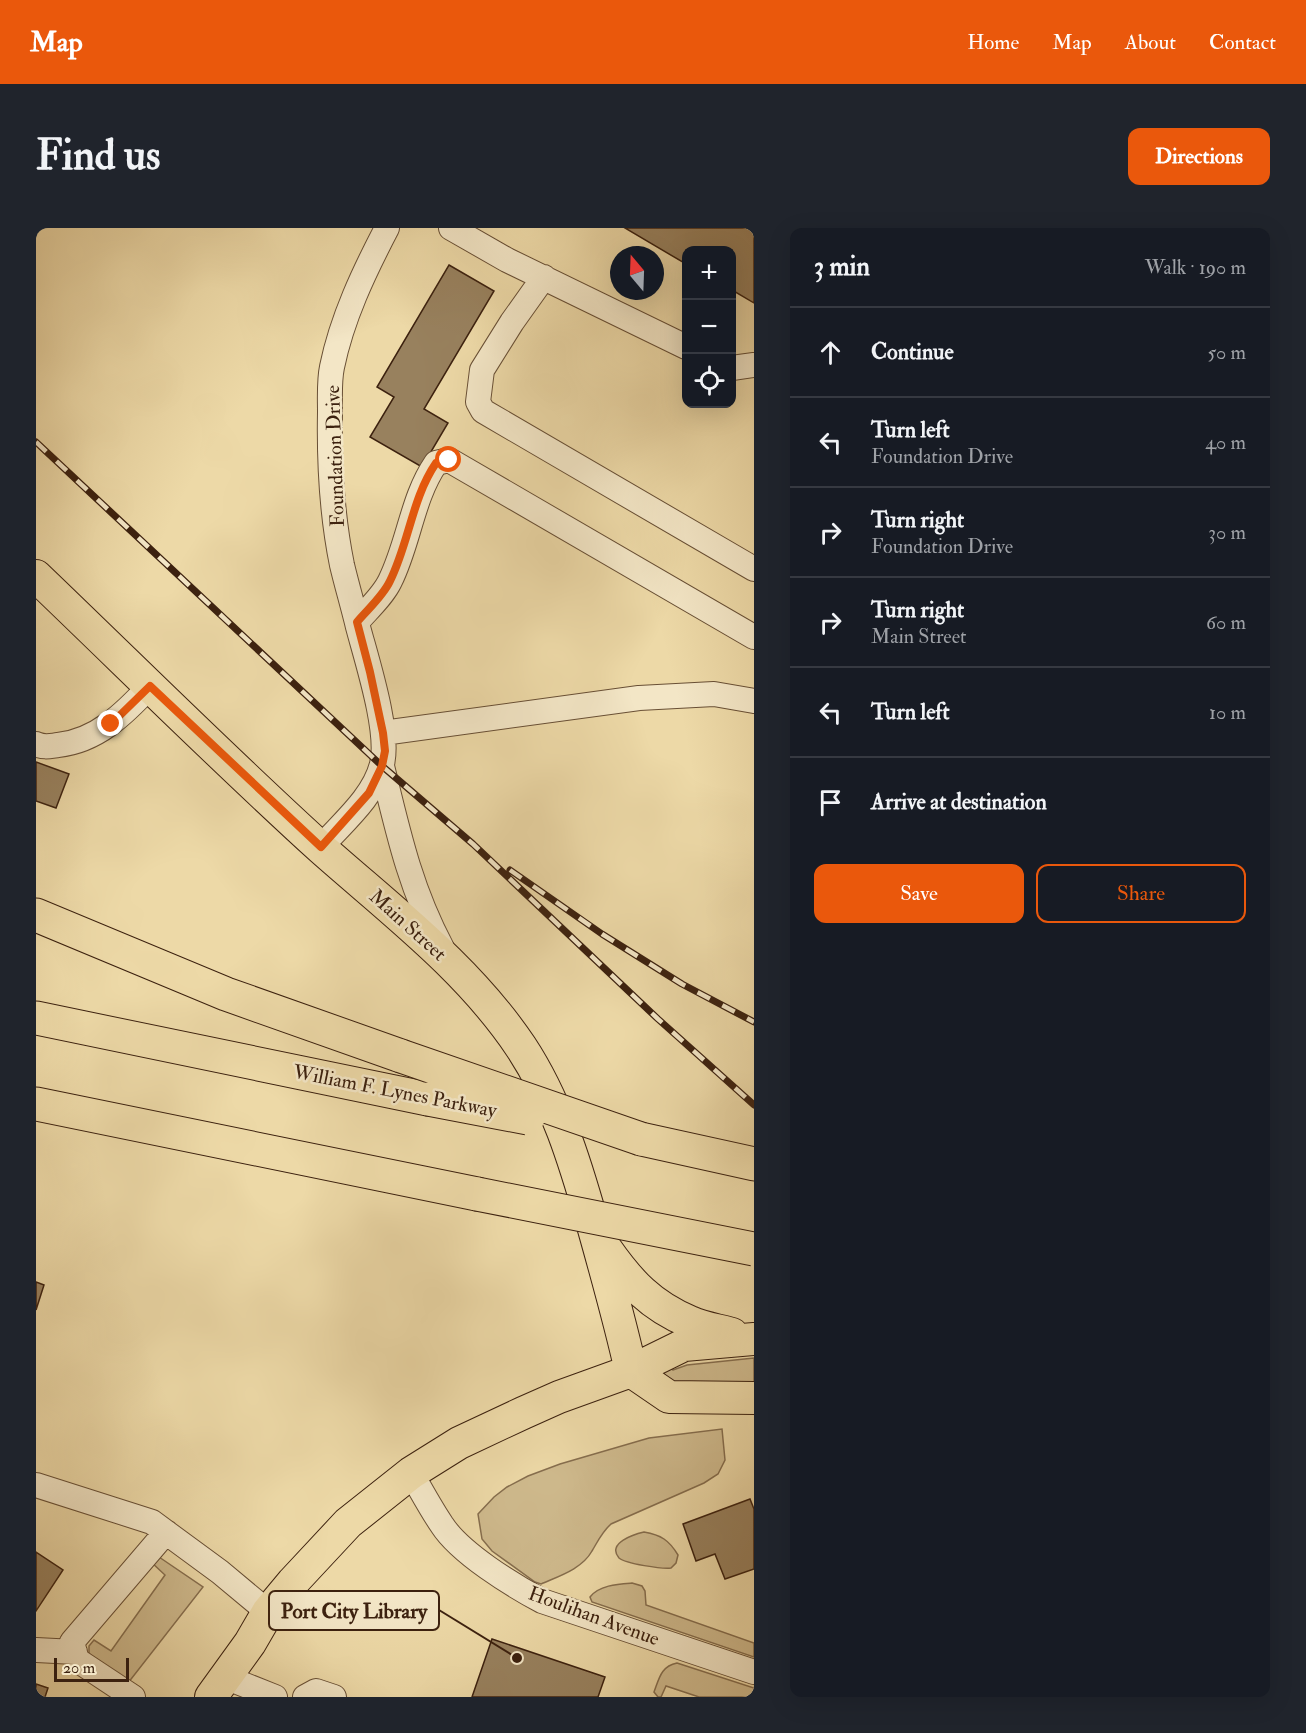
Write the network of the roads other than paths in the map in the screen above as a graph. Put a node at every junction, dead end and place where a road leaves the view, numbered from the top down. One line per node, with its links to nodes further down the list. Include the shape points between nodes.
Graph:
1 (387, 228): 9 (street, Foundation Drive, via 367,267 331,368 332,495 342,565)
2 (451, 228): 3 (street)
3 (544, 277): 4 (street); 7 (street, via 482,370 478,402 483,411)
4 (682, 345)
5 (754, 365): 6 (street)
6 (736, 367)
7 (754, 569)
8 (36, 576): 11 (main road, Main Street)
9 (357, 622): 10 (street, via 389,584 424,481 436,463 449,460); 13 (street, Foundation Drive)
10 (754, 637)
11 (150, 686): 14 (street, via 111,724 74,744); 16 (main road, Main Street)
12 (754, 700): 13 (street, via 714,694 639,698)
13 (383, 733): 15 (street, Foundation Drive)
14 (36, 744)
15 (382, 766): 16 (street, Foundation Drive, via 369,793); 18 (street, via 411,880)
16 (321, 847): 18 (main road, Main Street)
17 (36, 915): 21 (highway, bridge, via 226,994)
18 (449, 961): 23 (main road, Main Street, via 498,1015 551,1099)
19 (36, 1018): 21 (highway, William F. Lynes Parkway, bridge)
20 (41, 1106): 24 (highway, bridge)
21 (641, 1139): 22 (highway, William F. Lynes Parkway)
22 (754, 1164)
23 (596, 1234): 25 (main road, via 627,1278 655,1303 691,1323); 26 (main road, Main Street)
24 (754, 1249)
25 (750, 1339): 26 (main road, via 684,1345)
26 (632, 1371): 27 (main road, via 669,1397); 28 (main road, via 523,1413 459,1443)
27 (754, 1398)
28 (411, 1473): 31 (main road, via 348,1523); 34 (street, Houlihan Avenue, via 442,1527 512,1585 542,1601)
29 (38, 1489): 30 (street, via 152,1522)
30 (166, 1532): 31 (street); 33 (street, via 72,1642)
31 (268, 1612): 35 (main road)
32 (36, 1650): 33 (street)
33 (75, 1652): 36 (street, via 77,1660)
34 (754, 1672)
35 (218, 1687): 37 (street)
36 (132, 1697)
37 (275, 1697)
38 (305, 1697): 39 (street, via 316,1691)
39 (334, 1697)

